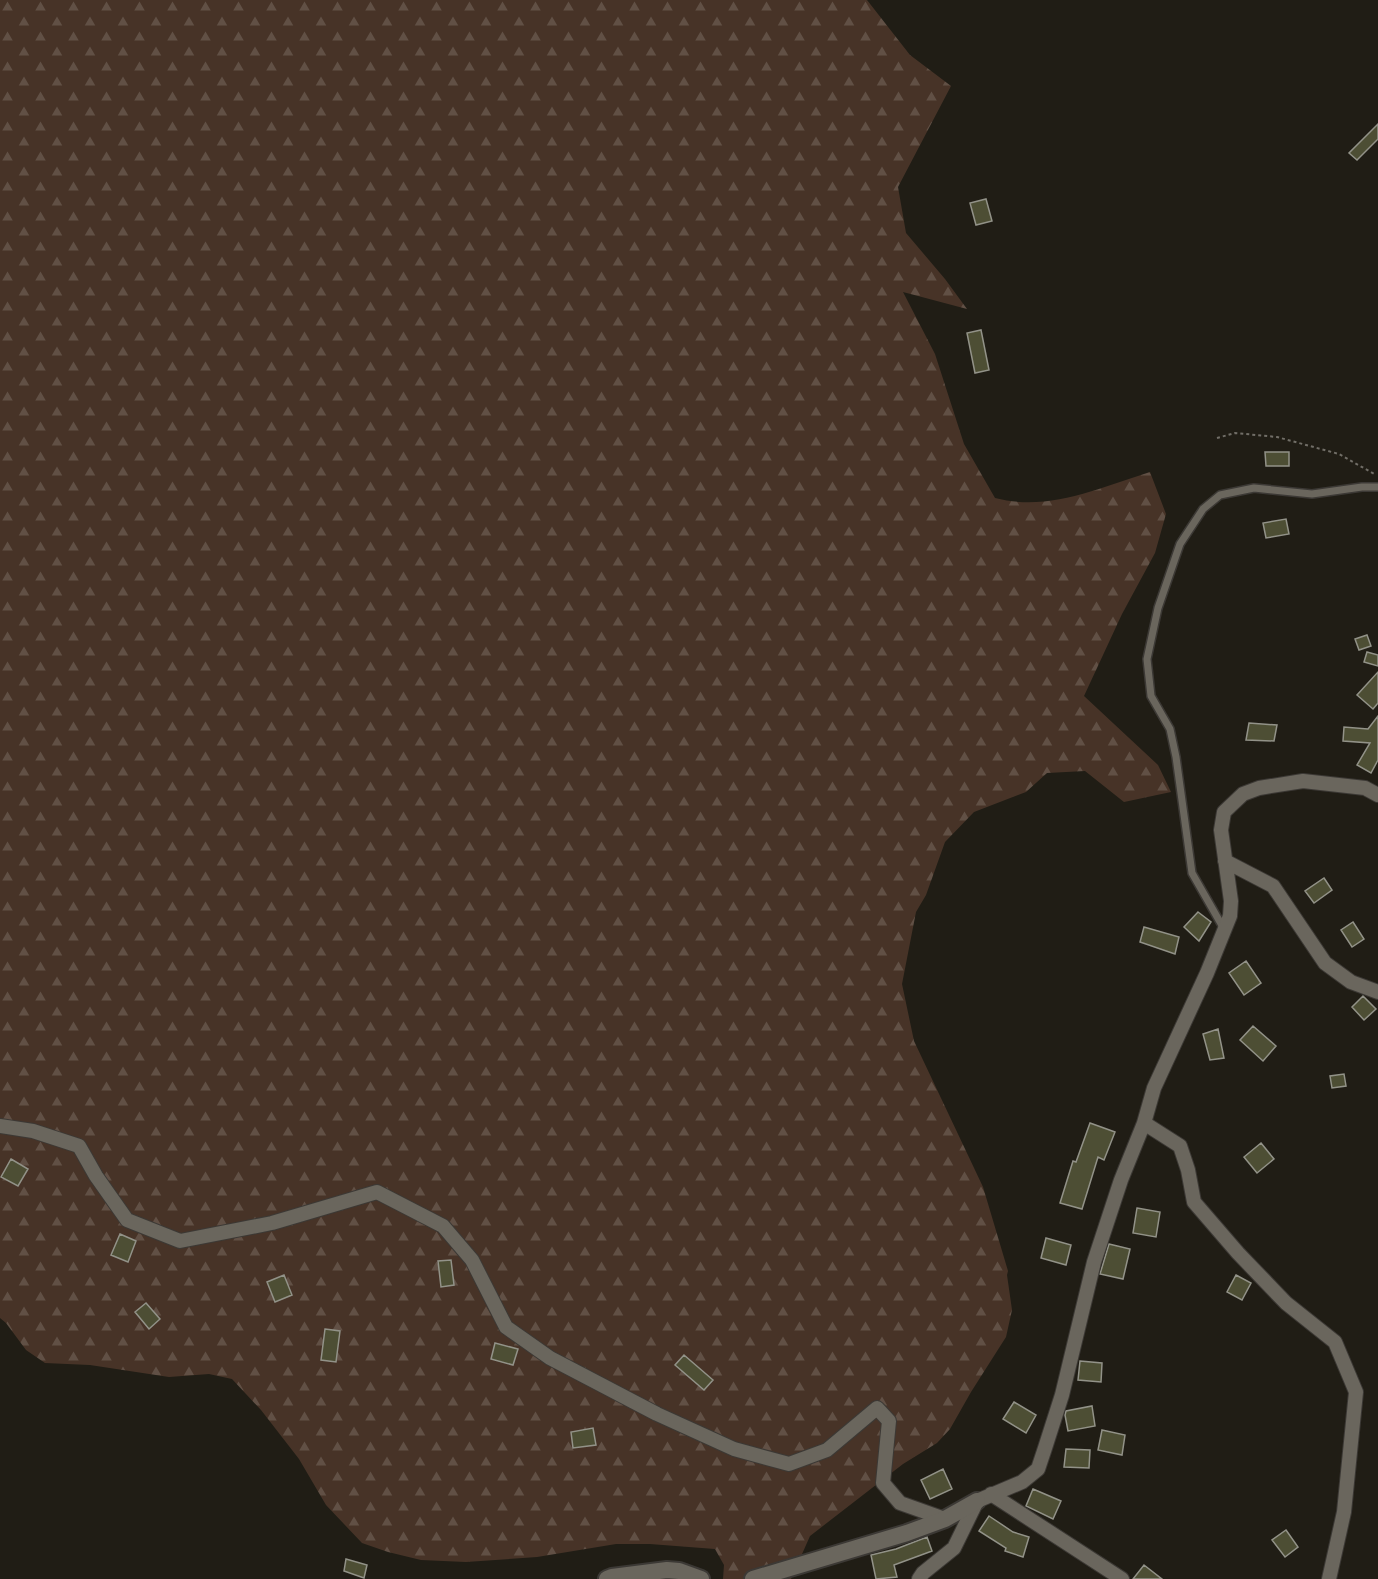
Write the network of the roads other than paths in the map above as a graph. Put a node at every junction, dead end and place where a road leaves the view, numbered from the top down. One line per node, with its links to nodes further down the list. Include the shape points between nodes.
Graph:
1 (1378, 487): 4 (lane, via 1312,494 1254,489 1220,495 1203,509 1180,544 1158,608 1147,659 1152,696 1170,729 1176,757 1192,873)
2 (1378, 795): 3 (street, via 1365,788 1303,781 1243,794 1224,812 1221,830)
3 (1225, 861): 4 (street, via 1231,901); 5 (street, via 1273,886 1326,963 1351,981)
4 (1224, 929): 6 (street, via 1154,1088)
5 (1378, 992)
6 (1144, 1123): 8 (street, via 1094,1262 1062,1395 1038,1469 1022,1482); 15 (street, via 1180,1146 1194,1202 1238,1253 1286,1303 1335,1342 1356,1392 1344,1512)
7 (0, 1126): 9 (street, via 33,1131 79,1146 127,1220 180,1241 272,1223 377,1192 443,1226 472,1260 506,1327 550,1358 734,1449 789,1464 827,1450 877,1408 889,1421 883,1483 900,1503)
8 (984, 1498): 9 (street); 13 (street, via 954,1548); 14 (street)
9 (945, 1519): 12 (street)
10 (607, 1579): 11 (street, via 667,1570)
11 (700, 1579)
12 (753, 1579)
13 (920, 1579)
14 (1122, 1579)
15 (1329, 1579)

